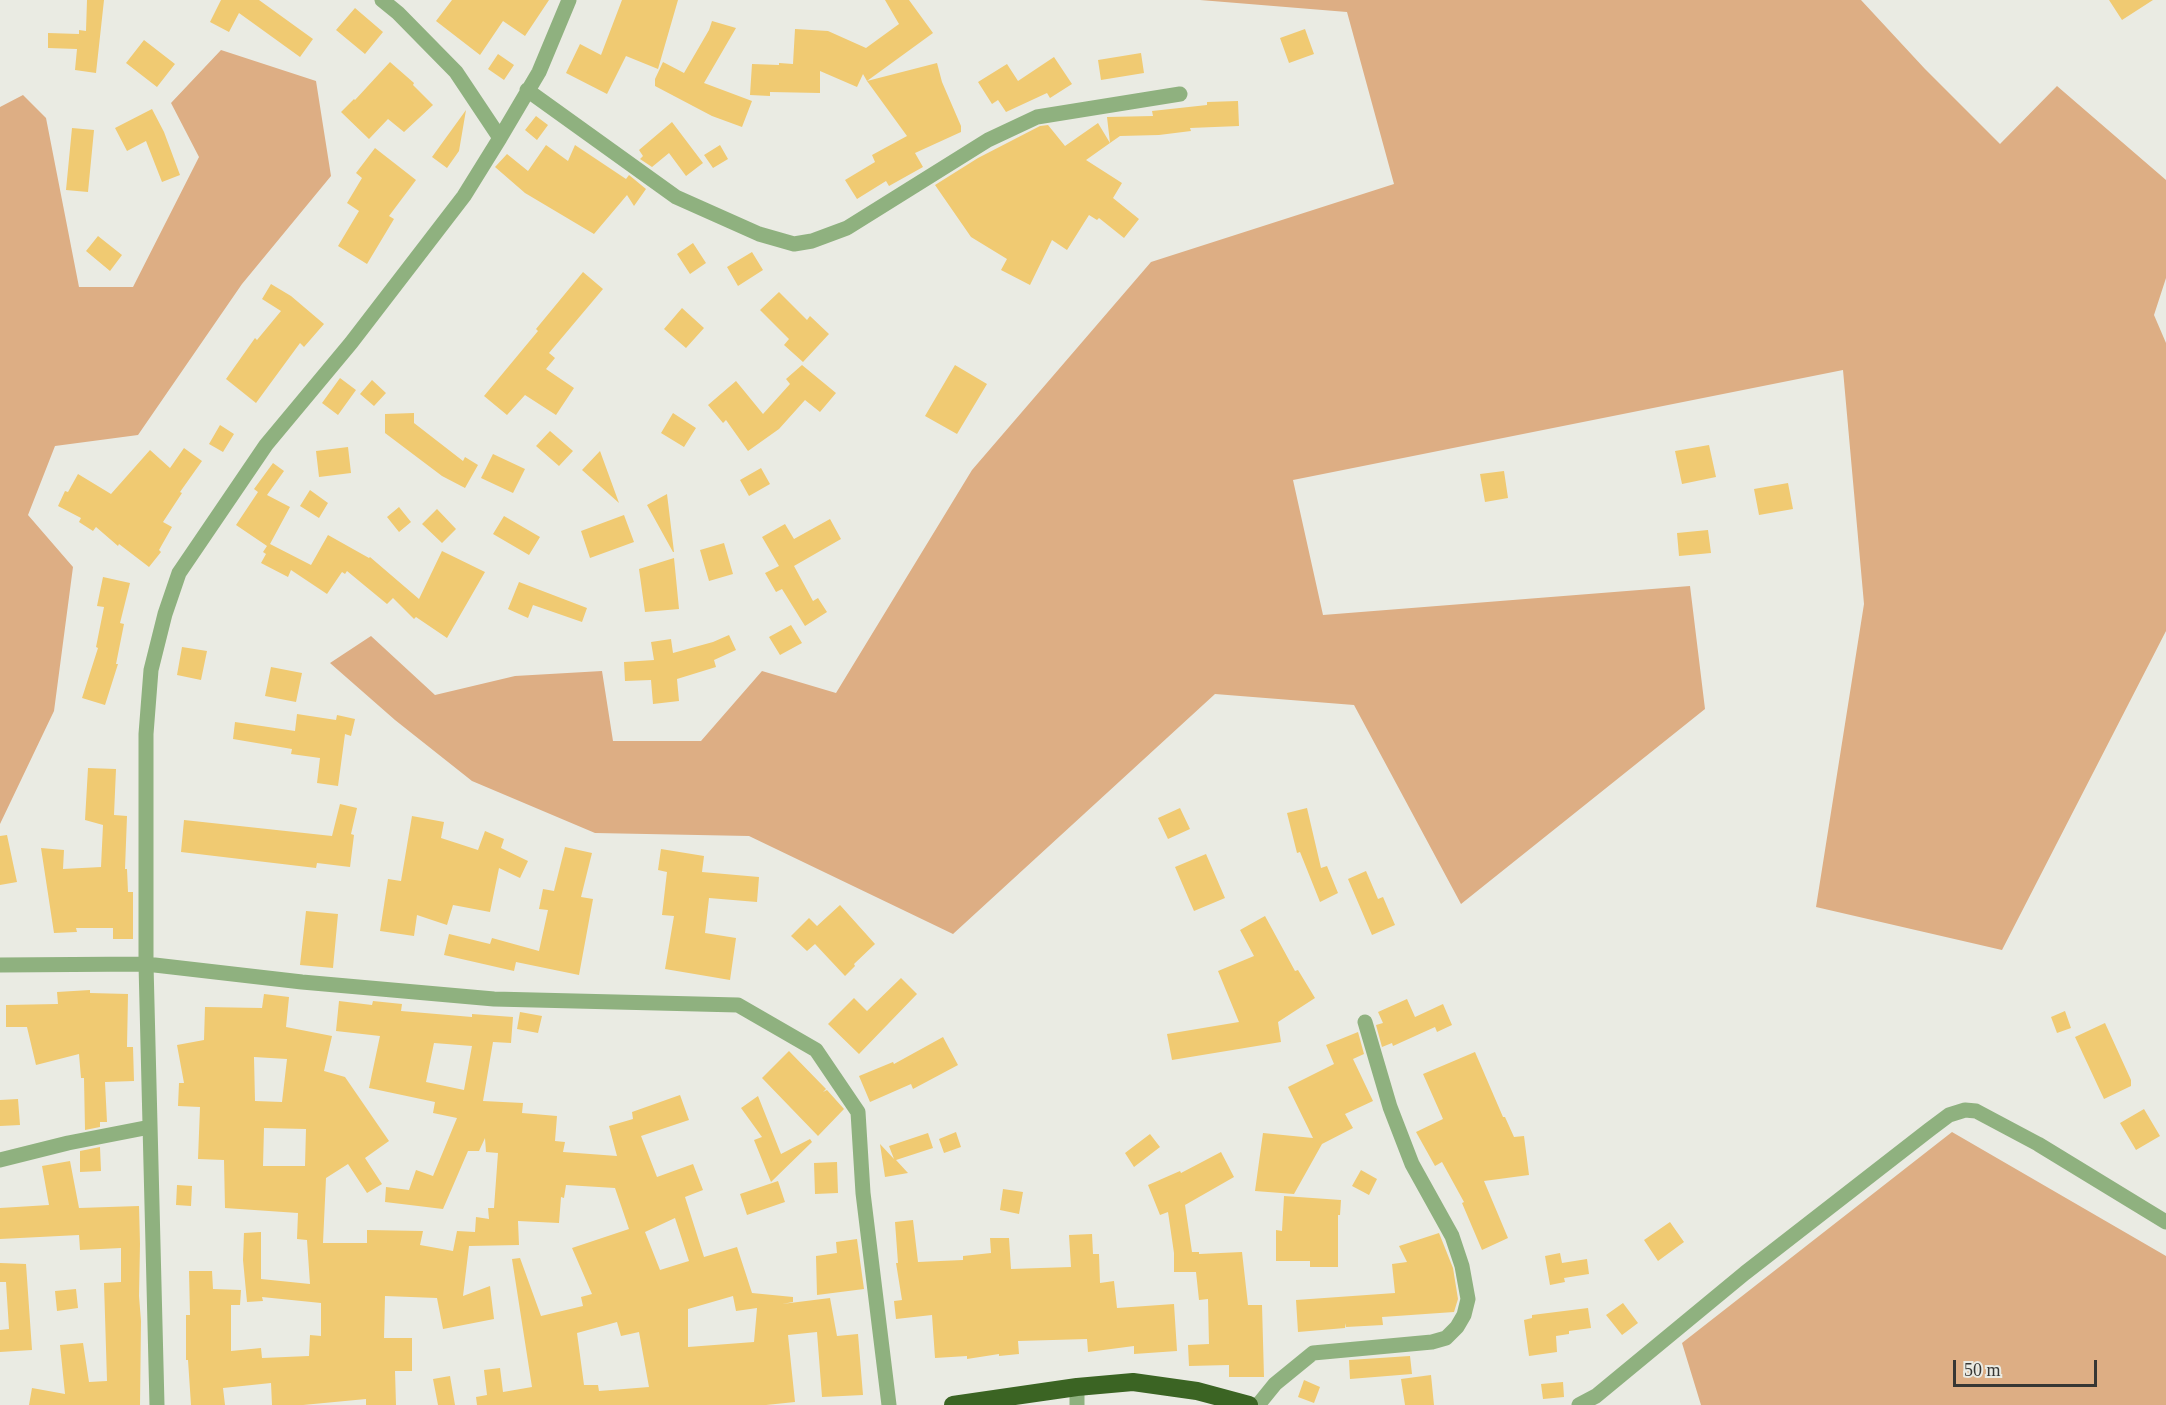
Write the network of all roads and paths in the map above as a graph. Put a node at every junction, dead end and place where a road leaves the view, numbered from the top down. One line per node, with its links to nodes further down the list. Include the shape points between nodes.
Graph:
1 (382, 0): 5 (street, via 456,72)
2 (569, 0): 3 (street, via 539,72)
3 (527, 90): 4 (street, via 676,197 759,234 794,244 847,228 988,140 1037,117); 5 (street)
4 (1180, 94)
5 (501, 138): 6 (street, via 464,196 351,343 266,445 179,573 150,681 146,734)
6 (146, 964): 7 (street); 9 (street); 14 (street, via 494,999 738,1005 816,1050 858,1112 863,1193)
7 (0, 965)
8 (1365, 1022): 17 (street, via 1412,1164 1452,1236 1468,1299 1464,1315 1446,1338 1432,1342 1313,1353 1275,1384)
9 (150, 1127): 10 (street); 13 (street)
10 (0, 1160)
11 (2166, 1222): 18 (street, via 2038,1144 1977,1111 1965,1110 1949,1115 1929,1130 1745,1273 1596,1396)
12 (1077, 1396): 15 (highway); 16 (highway, via 1133,1382 1197,1391)
13 (158, 1405)
14 (889, 1405)
15 (953, 1405)
16 (1249, 1405)
17 (1258, 1405)
18 (1579, 1405)

